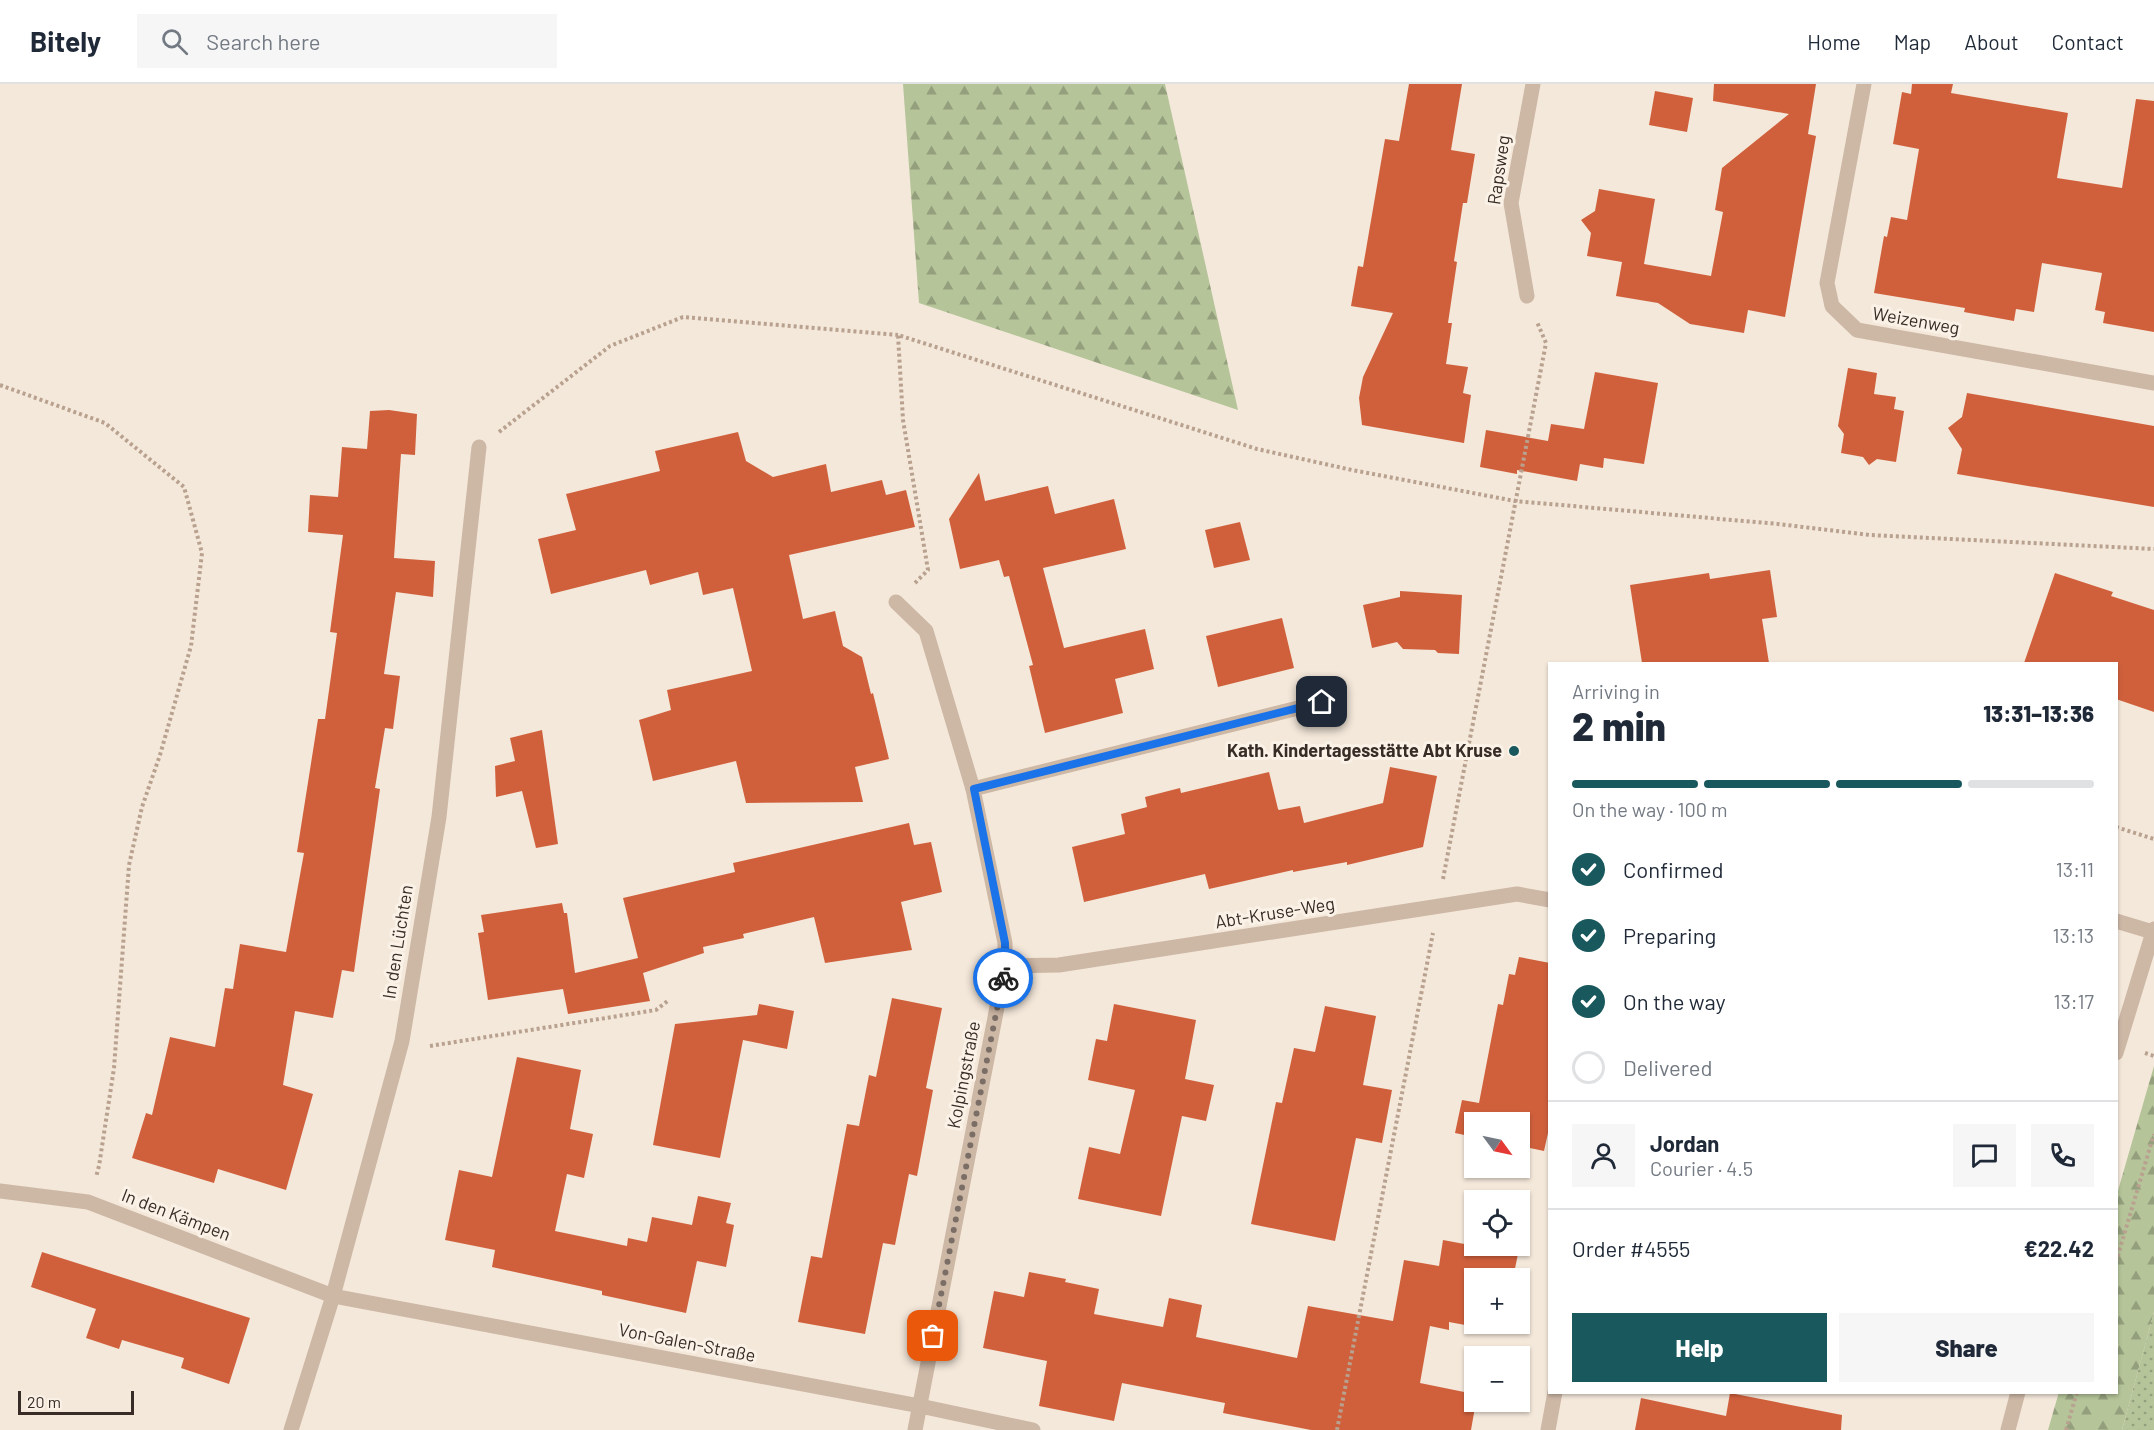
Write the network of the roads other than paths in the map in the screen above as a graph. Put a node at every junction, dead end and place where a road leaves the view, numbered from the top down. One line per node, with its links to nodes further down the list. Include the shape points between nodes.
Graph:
1 (1533, 84): 3 (street, Rapsweg, via 1510,203)
2 (1864, 84): 4 (street, Weizenweg, via 1827,283 1832,306 1857,330)
3 (1527, 296)
4 (2154, 383)
5 (479, 447): 15 (street, In den Lüchten, via 439,817 402,1041)
6 (896, 602): 8 (street, Kolpingstraße, via 926,631)
7 (1322, 702): 8 (street)
8 (974, 789): 12 (street, Kolpingstraße, via 1005,943)
9 (1548, 900): 12 (street, Abt-Kruse-Weg, via 1517,894 1059,965)
10 (2118, 921): 11 (street)
11 (2154, 930): 13 (street)
12 (1005, 966): 18 (street, Kolpingstraße)
13 (2118, 1047)
14 (0, 1191): 15 (street, In den Kämpen, via 88,1202)
15 (333, 1296): 18 (street, Von-Galen-Straße); 19 (street, In den Lüchten)
16 (1555, 1394): 22 (street)
17 (2017, 1394): 23 (street)
18 (920, 1406): 20 (street, Kolpingstraße); 21 (street, Von-Galen-Straße)
19 (291, 1430)
20 (915, 1430)
21 (1033, 1430)
22 (1548, 1430)
23 (2008, 1430)

